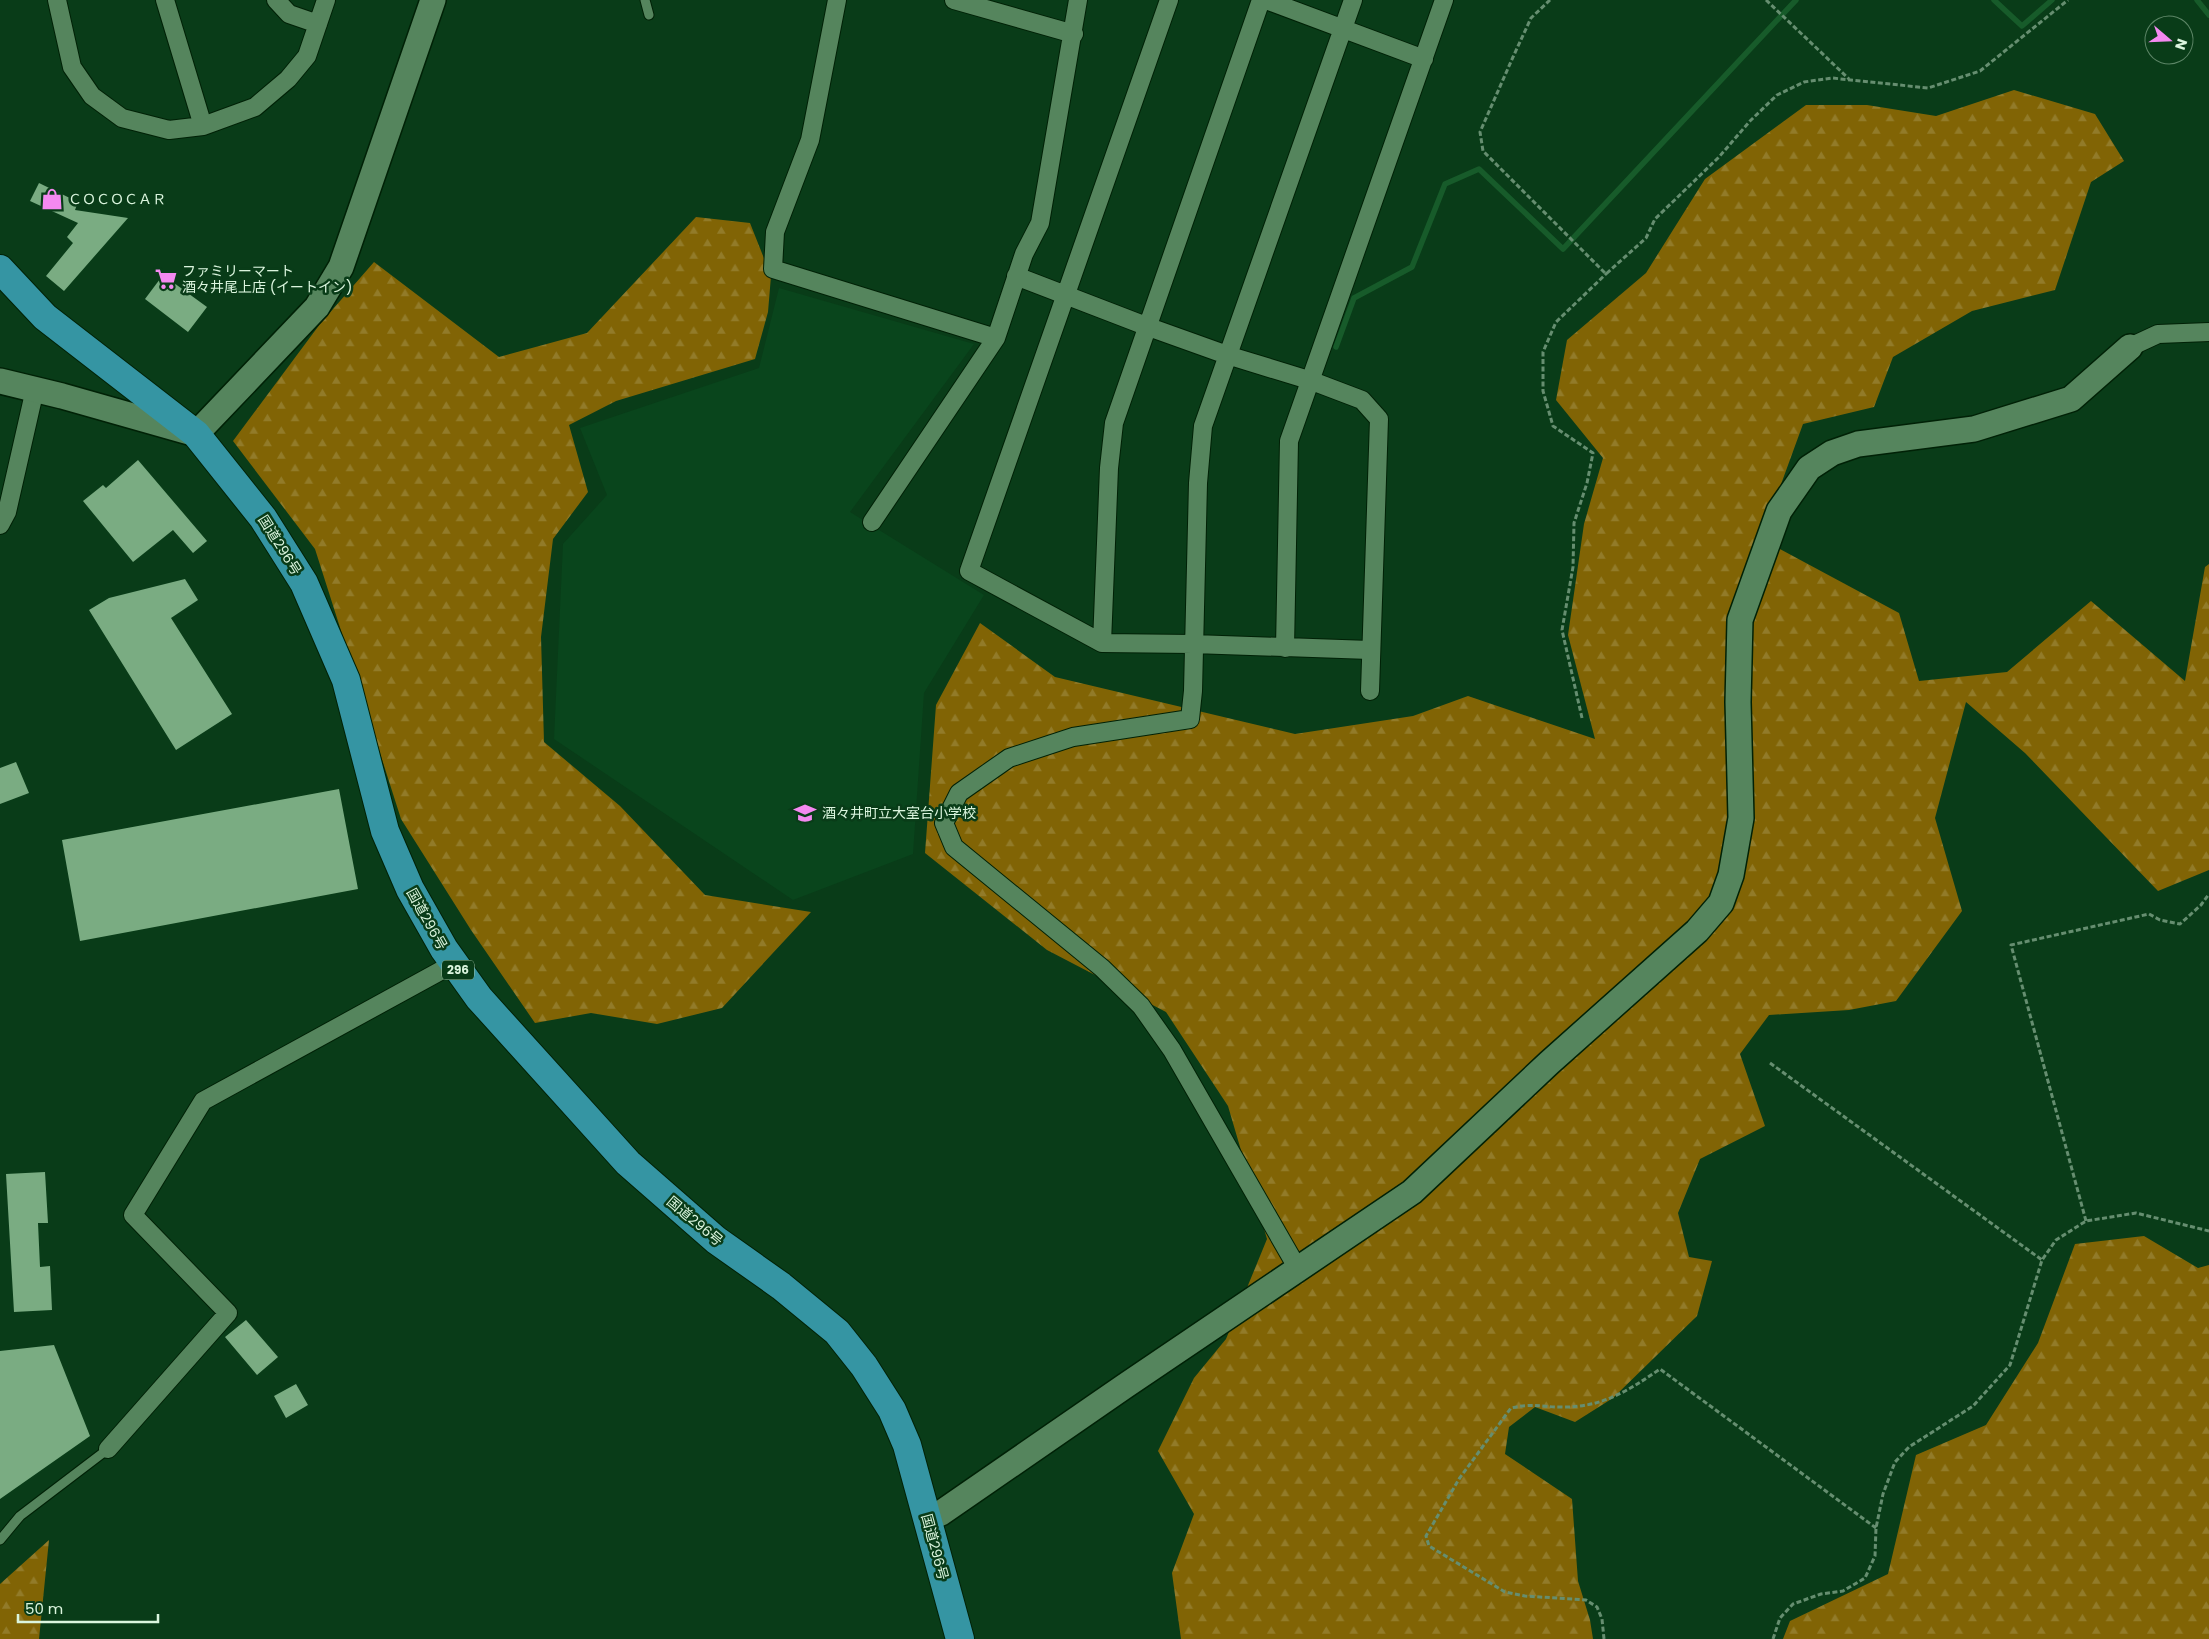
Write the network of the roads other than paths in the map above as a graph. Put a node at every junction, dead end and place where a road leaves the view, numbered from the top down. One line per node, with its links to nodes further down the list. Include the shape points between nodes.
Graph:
1 (57, 0): 20 (street, via 72,67 92,96 122,118 141,124 169,130)
2 (165, 0): 20 (street)
3 (276, 0): 16 (street, via 289,14)
4 (326, 0): 16 (street)
5 (433, 0): 32 (street, via 341,267 317,307)
6 (645, 0): 15 (lane)
7 (838, 0): 26 (street, via 810,140 775,232 773,269)
8 (954, 0): 18 (street)
9 (1078, 0): 18 (street)
10 (1169, 0): 23 (street)
11 (1260, 0): 24 (street)
12 (1266, 0): 17 (street)
13 (1353, 0): 17 (street)
14 (1444, 0): 19 (street)
15 (649, 15)
16 (318, 24): 20 (street, via 307,56 275,90 255,107)
17 (1343, 28): 19 (street); 28 (street)
18 (1074, 34): 22 (street, via 1040,223)
19 (1424, 59): 30 (street)
20 (203, 126)
21 (0, 269): 32 (highway, 国道296号 / 296, via 45,317)
22 (1016, 276): 23 (street); 26 (street)
23 (1066, 296): 24 (street); 35 (street, via 969,571)
24 (1146, 326): 28 (street); 35 (street, via 1114,423 1109,468)
25 (2209, 332): 27 (street, via 2158,334)
26 (996, 338): 34 (street)
27 (2130, 347): 41 (street, via 2071,399 1974,429 1858,444 1832,453 1809,468 1779,511 1740,620 1741,818 1731,875 1721,903 1683,944 1549,1063 1412,1192)
28 (1227, 355): 30 (street); 36 (street, via 1203,426)
29 (0, 381): 31 (street)
30 (1312, 381): 37 (street, via 1289,441); 38 (street, via 1362,400 1379,419)
31 (35, 389): 32 (street); 33 (street)
32 (196, 434): 40 (highway, 国道296号 / 296, via 264,518 304,582 346,680 385,831 410,889)
33 (2, 515)
34 (872, 522)
35 (1102, 643): 36 (street)
36 (1193, 644): 37 (street); 41 (street, via 1190,718 1073,737 1009,758 958,793 944,823 954,847 1102,968 1141,1006 1172,1050)
37 (1285, 648): 38 (street)
38 (1370, 650): 39 (street)
39 (1370, 691)
40 (453, 964): 42 (street, via 203,1101 133,1215 228,1312); 43 (highway, 国道296号 / 296, via 478,998 628,1163 716,1240 782,1286 837,1332 892,1410 912,1462)
41 (1298, 1269): 43 (street, via 941,1513)
42 (108, 1449): 44 (lane, via 20,1516)
43 (927, 1519): 45 (highway, 国道296号 / 296)
44 (0, 1540)
45 (960, 1639)

